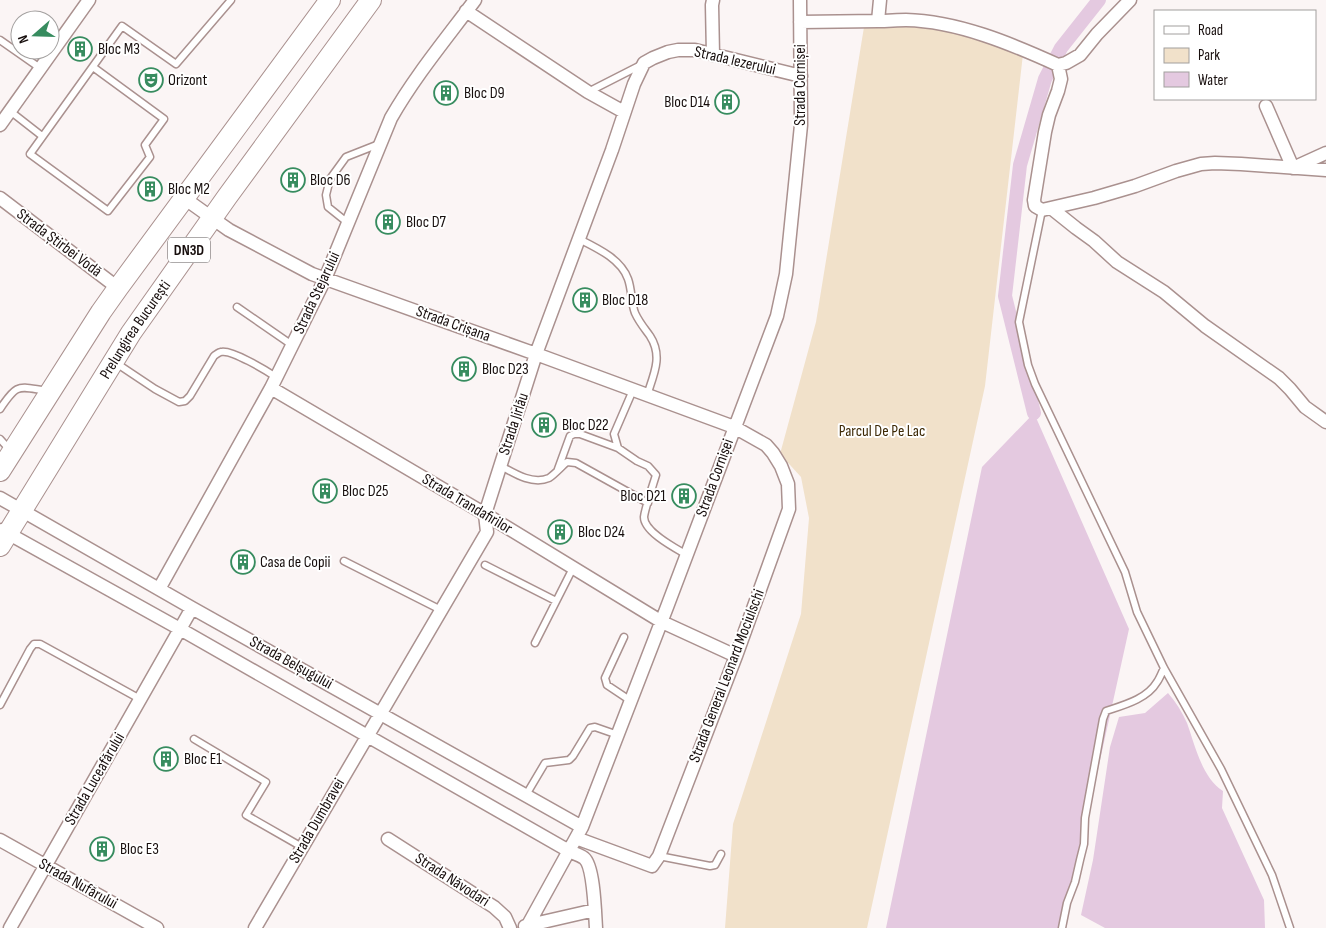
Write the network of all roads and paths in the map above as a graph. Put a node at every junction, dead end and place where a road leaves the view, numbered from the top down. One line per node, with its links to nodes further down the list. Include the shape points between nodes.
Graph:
1 (89, 0): 18 (street)
2 (231, 0): 17 (lane, via 176,64 122,26)
3 (330, 0): 31 (main road, DN3D)
4 (371, 0): 33 (main road, Prelungirea București / DN3D)
5 (475, 0): 10 (street, Strada Stejarului)
6 (713, 0): 14 (street)
7 (800, 0): 12 (street, Strada Cornișei)
8 (880, 0): 11 (street)
9 (1130, 0): 16 (street, via 1080,54)
10 (466, 11): 20 (street); 26 (street, Strada Stejarului, via 401,100)
11 (878, 21): 12 (street); 16 (street, via 931,22 959,28 1004,42)
12 (800, 22): 19 (street, Strada Cornișei)
13 (0, 40): 18 (lane)
14 (713, 55): 15 (street, Strada Iezerului, via 678,50); 19 (street, Strada Iezerului)
15 (644, 64): 20 (lane, Strada Iezerului); 23 (street, Strada Jirlău)
16 (1058, 65): 32 (street, via 1061,79 1045,132 1034,200 1035,206)
17 (93, 67): 25 (lane); 25 (lane, via 164,119 145,145 150,157 108,210 30,154)
18 (40, 68): 22 (street)
19 (801, 76): 48 (street, Strada Cornișei, via 801,125 786,274 777,316)
20 (588, 92): 23 (street)
21 (1266, 106): 28 (street)
22 (10, 111): 24 (street); 25 (lane)
23 (624, 112): 35 (street, Strada Jirlău)
24 (0, 125)
25 (42, 136)
26 (380, 144): 34 (street, Strada Stejarului); 34 (lane, via 346,157 330,179 326,195 328,207)
27 (1326, 153): 28 (street)
28 (1293, 168): 29 (street); 32 (street, via 1202,164 1094,198)
29 (1326, 170)
30 (0, 198): 37 (street, Strada Știrbei Vodă)
31 (184, 198): 33 (street, Strada Crișana); 37 (main road, DN3D)
32 (1046, 209): 47 (street, via 1279,378 1305,407); 72 (lane, via 1019,322 1028,365 1126,572 1137,612)
33 (212, 218): 36 (street, Strada Crișana); 41 (main road, Prelungirea București / DN3D)
34 (348, 223): 36 (street, Strada Stejarului)
35 (579, 239): 40 (street, Strada Jirlău); 45 (lane, via 600,249 628,279 634,312 651,338 657,357)
36 (325, 279): 39 (street, Strada Stejarului); 40 (street, Strada Crișana)
37 (118, 288): 44 (main road, DN3D)
38 (237, 307): 39 (lane)
39 (292, 345): 42 (street, Strada Stejarului)
40 (536, 354): 43 (street, Strada Crișana); 51 (street, Strada Jirlău)
41 (113, 361): 42 (lane, via 179,402 190,396 214,356 220,352 234,354); 56 (main road, Prelungirea București / DN3D)
42 (274, 382): 57 (street, Strada Trandafirilor); 63 (street, Strada Stejarului)
43 (633, 390): 45 (street, Strada Crișana); 50 (lane, via 614,434)
44 (51, 391): 46 (lane, via 22,387 11,393); 49 (main road, DN3D)
45 (647, 395): 48 (street, Strada Crișana)
46 (0, 409)
47 (1326, 422)
48 (734, 428): 59 (street, Strada Cornișei); 71 (street, Strada General Leonard Mociulschi, via 766,445 773,453 788,484 789,509)
49 (6, 446): 53 (main road, DN3D)
50 (618, 448): 52 (lane, via 574,434 570,436); 55 (lane, via 648,466 656,475)
51 (501, 466): 52 (lane, via 516,475 537,481 551,477); 57 (street, Strada Jirlău)
52 (558, 470): 55 (lane, via 567,462 576,463)
53 (0, 471)
54 (0, 498): 56 (street, Strada Belșugului)
55 (648, 502): 59 (lane, via 644,518 648,527)
56 (22, 510): 58 (main road, Prelungirea București / DN3D); 63 (street, Strada Belșugului)
57 (486, 514): 62 (street, Strada Trandafirilor); 66 (street, Strada Jirlău, via 487,532)
58 (3, 536): 68 (street, Strada Belșugului)
59 (687, 555): 67 (street, Strada Cornișei)
60 (344, 561): 66 (lane)
61 (485, 565): 64 (lane)
62 (573, 568): 64 (lane); 67 (street, Strada Trandafirilor)
63 (159, 589): 65 (street, Strada Belșugului)
64 (556, 601): 70 (lane)
65 (192, 608): 68 (street, Strada Luceafărului); 76 (street, Strada Belșugului)
66 (441, 610): 76 (street, Strada Jirlău)
67 (662, 622): 71 (street, Strada Trandafirilor); 74 (street, Strada Cornișei)
68 (180, 630): 73 (street, Strada Luceafărului); 78 (street, Strada Belșugului)
69 (624, 638): 74 (lane, via 605,681)
70 (535, 643)
71 (736, 656): 88 (street, Strada General Leonard Mociulschi)
72 (1164, 668): 98 (lane, via 1157,684 1145,694 1133,702 1106,711 1102,719 1082,852); 99 (lane, via 1221,768 1272,875)
73 (140, 699): 75 (lane, via 40,644 34,644); 89 (street, Strada Luceafărului)
74 (631, 700): 77 (street, Strada Cornișei)
75 (0, 705)
76 (381, 714): 78 (street, Strada Dumbravei); 80 (street, Strada Belșugului)
77 (618, 735): 80 (lane, via 590,728 569,760 545,764); 81 (street, Strada Cornișei)
78 (367, 736): 85 (street, Strada Dumbravei); 86 (street, Strada Belșugului)
79 (194, 739): 85 (lane, via 266,782 246,816)
80 (526, 796): 81 (street, Strada Belșugului)
81 (582, 827): 82 (street, Strada Cornișei)
82 (576, 838): 86 (street, Strada Cornișei); 88 (street, via 652,866)
83 (388, 839): 95 (street, Strada Năvodari, via 494,906)
84 (0, 840): 89 (street, Strada Nufărului)
85 (302, 847): 94 (street, Strada Dumbravei)
86 (569, 851): 90 (street, via 585,858 590,870); 91 (street, Strada Cornișei)
87 (721, 854): 88 (lane, via 715,865 710,866)
88 (659, 856)
89 (46, 866): 92 (street, Strada Luceafărului); 93 (street, Strada Nufărului, via 139,921)
90 (595, 910): 91 (street); 97 (street)
91 (528, 925): 96 (street)
92 (10, 928)
93 (157, 928)
94 (255, 928)
95 (510, 928)
96 (515, 928)
97 (596, 928)
98 (1062, 928)
99 (1290, 928)

